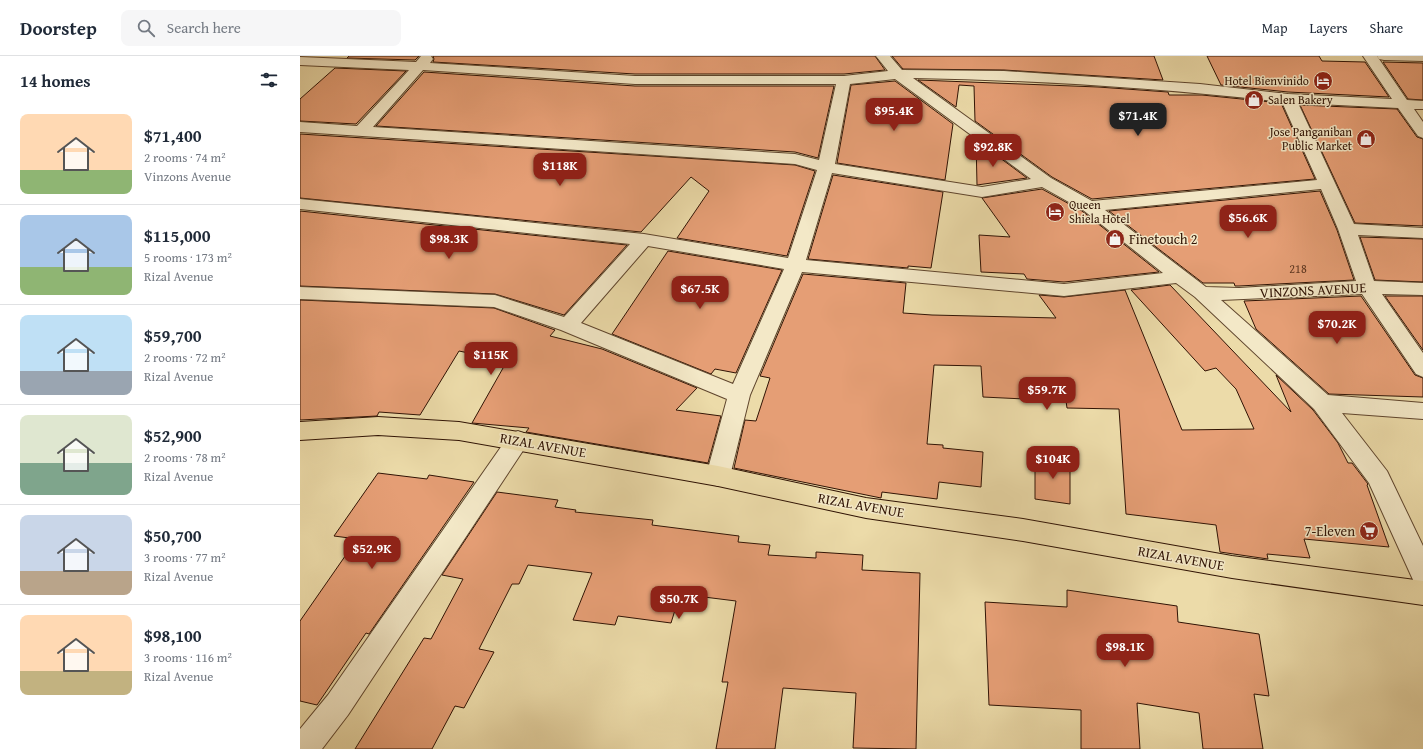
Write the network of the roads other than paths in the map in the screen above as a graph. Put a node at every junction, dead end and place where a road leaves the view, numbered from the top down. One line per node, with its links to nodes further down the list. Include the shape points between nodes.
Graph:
1 (883, 56): 7 (street)
2 (1370, 56): 10 (street)
3 (1384, 56): 4 (street)
4 (1423, 57)
5 (424, 61): 6 (street); 8 (street, via 635,80); 13 (street)
6 (306, 62)
7 (898, 74): 8 (street); 9 (street, via 1004,75 1200,88); 16 (street)
8 (844, 80): 15 (street)
9 (1288, 98): 10 (street); 17 (street)
10 (1404, 104): 11 (street); 14 (street)
11 (1423, 105)
12 (300, 127): 13 (street)
13 (360, 132): 15 (street, via 787,159)
14 (1423, 133)
15 (826, 166): 16 (street, via 982,192); 23 (street)
16 (1046, 182): 19 (street)
17 (1325, 184): 19 (street); 20 (street)
18 (301, 206): 22 (street)
19 (1089, 206): 24 (street)
20 (1347, 229): 21 (street); 25 (street)
21 (1423, 233)
22 (644, 240): 23 (street); 29 (street)
23 (795, 265): 24 (street, via 1064,290); 31 (street)
24 (1180, 277): 28 (street)
25 (1367, 287): 26 (street, VINZONS AVENUE); 28 (street, VINZONS AVENUE, via 1239,294); 30 (street)
26 (1423, 289)
27 (300, 293): 29 (street, via 495,301)
28 (1202, 293): 32 (street)
29 (568, 325): 31 (street)
30 (1423, 369)
31 (739, 395): 36 (street)
32 (1322, 403): 33 (street); 37 (street, via 1379,478)
33 (1423, 411)
34 (300, 431): 35 (main road, RIZAL AVENUE, via 378,426 459,431)
35 (518, 440): 36 (main road, RIZAL AVENUE); 39 (street, via 338,705)
36 (718, 476): 38 (main road, RIZAL AVENUE, via 866,508 1023,530 1232,567)
37 (1423, 574)
38 (1423, 593)
39 (303, 749)

